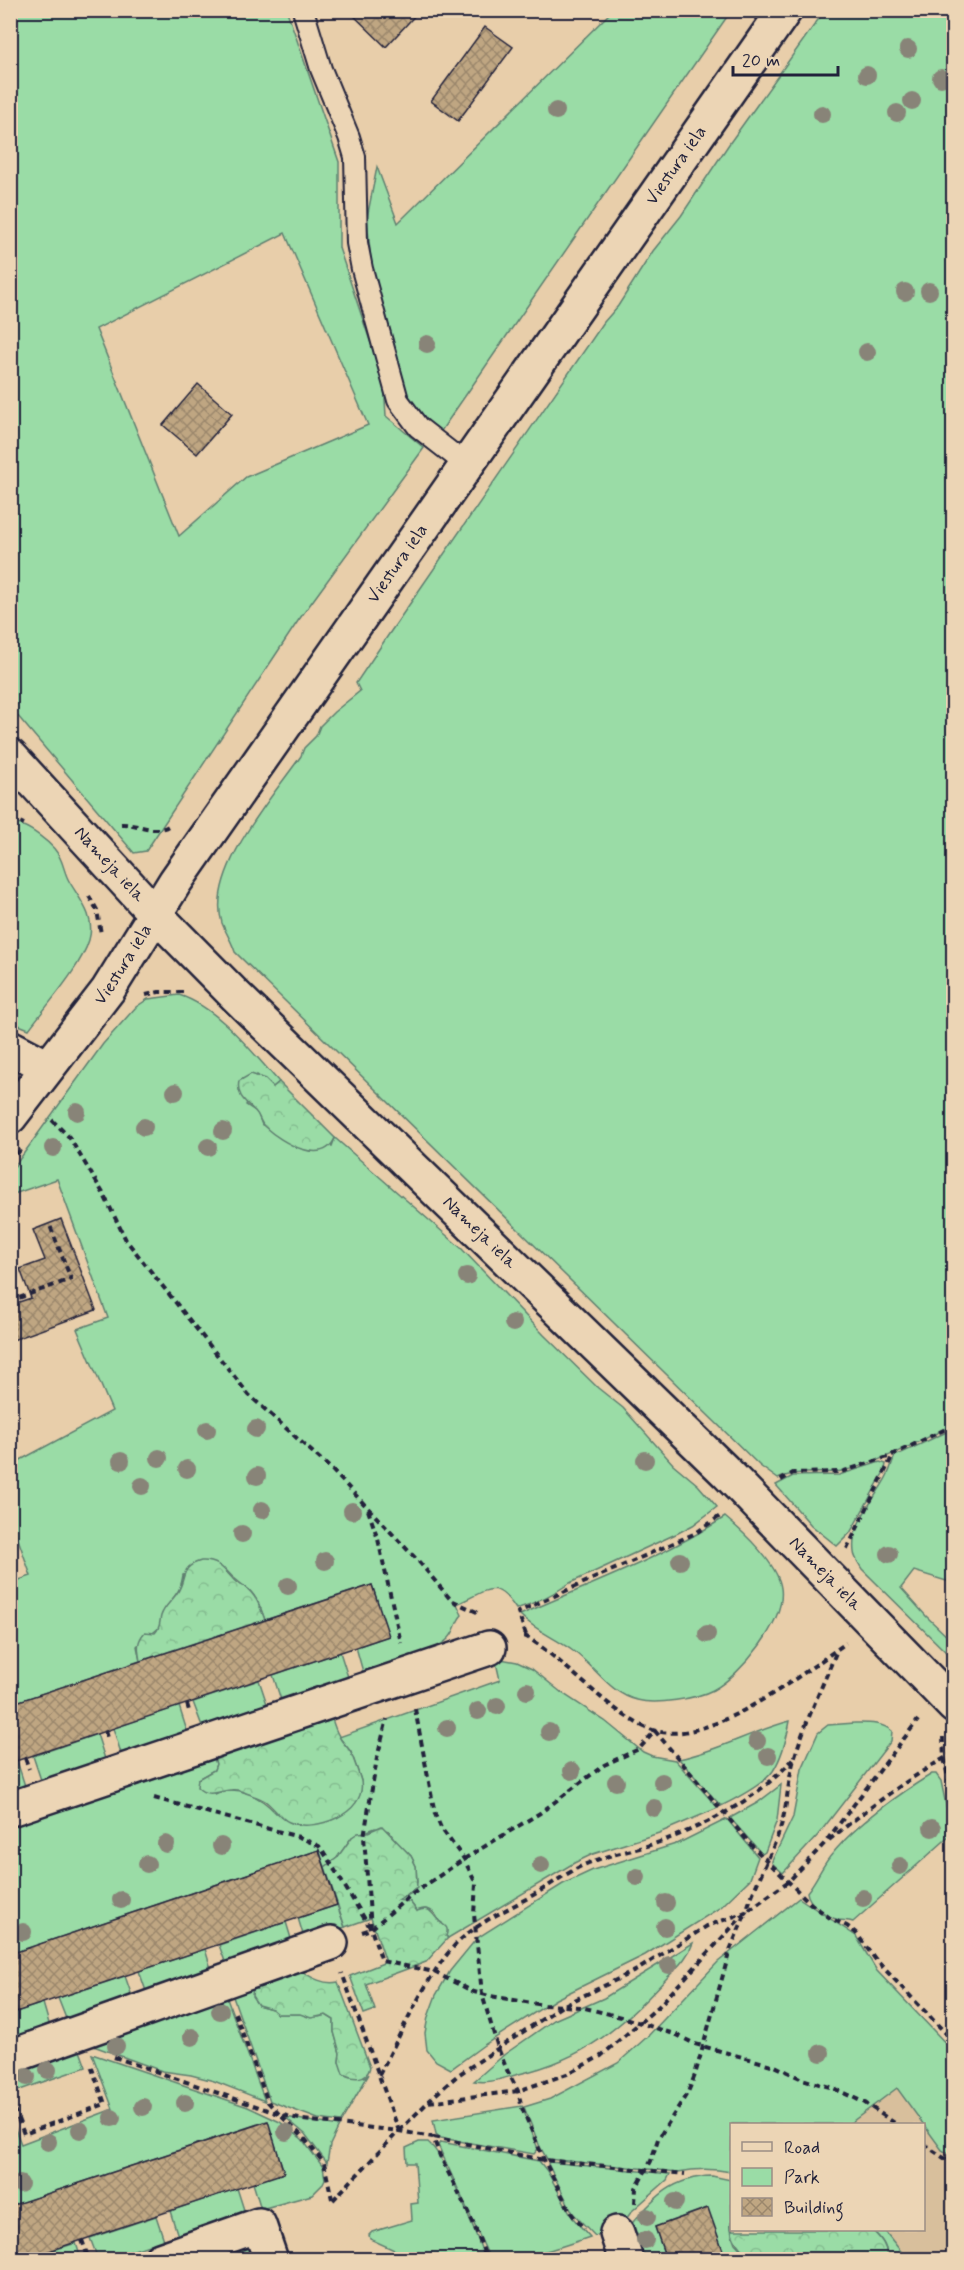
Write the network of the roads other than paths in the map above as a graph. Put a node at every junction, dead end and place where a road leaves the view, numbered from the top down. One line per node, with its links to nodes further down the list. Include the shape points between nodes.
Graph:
1 (303, 10): 3 (lane, via 355,157 357,243 398,400 431,439)
2 (785, 10): 3 (street, Viestura iela)
3 (468, 466): 5 (street, Viestura iela, via 175,882)
4 (10, 756): 5 (street, Nameja iela)
5 (156, 915): 7 (street, Viestura iela, via 108,990); 10 (street, Nameja iela, via 728,1473)
6 (10, 1047): 7 (street)
7 (48, 1067): 8 (street, Viestura iela)
8 (19, 1105)
9 (502, 1639): 11 (street, via 408,1675)
10 (947, 1698)
11 (10, 1809)
12 (331, 1943): 13 (street, via 74,2042)
13 (10, 2057)
14 (160, 2259): 15 (street, via 258,2225)
15 (271, 2259)

